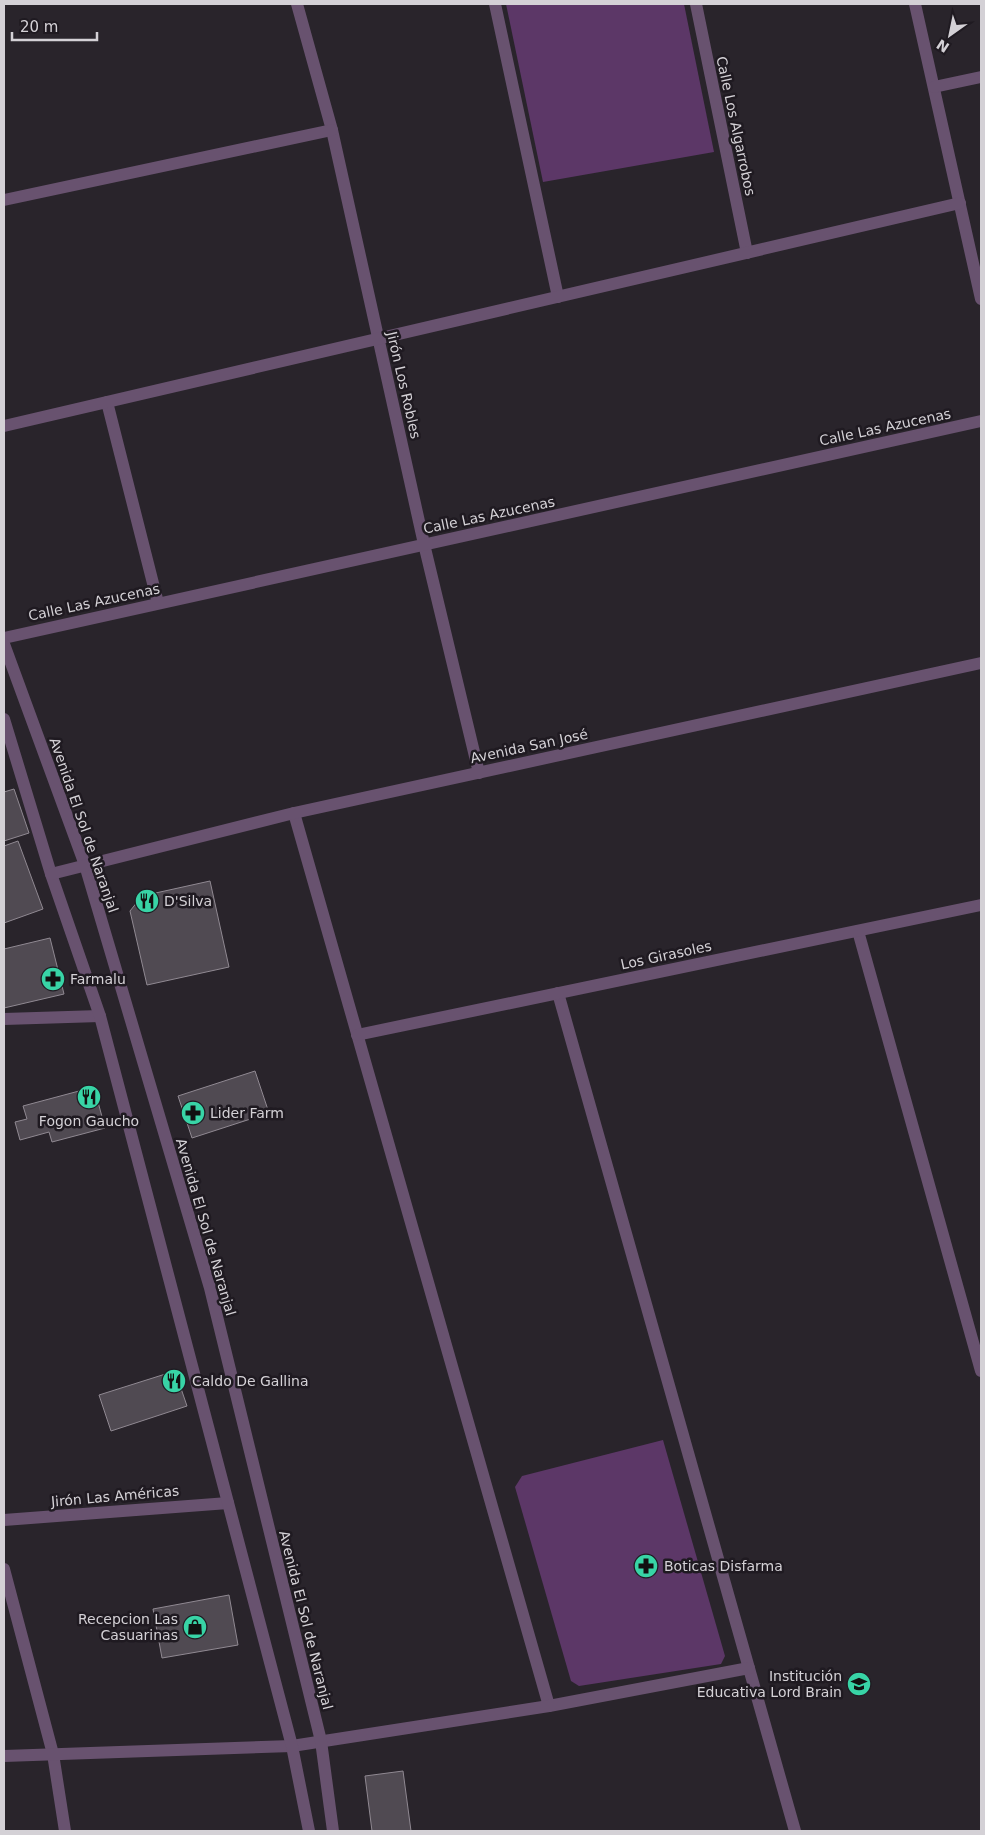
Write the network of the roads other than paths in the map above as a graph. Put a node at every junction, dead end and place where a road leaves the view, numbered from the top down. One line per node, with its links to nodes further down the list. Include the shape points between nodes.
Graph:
1 (297, 4): 7 (street, Jirón Los Robles)
2 (495, 4): 11 (street)
3 (696, 4): 10 (street, Calle Los Algarrobos)
4 (915, 4): 6 (street)
5 (981, 77): 6 (street)
6 (934, 87): 9 (street)
7 (332, 130): 8 (street); 13 (street, Jirón Los Robles)
8 (4, 200)
9 (960, 203): 10 (street); 12 (street)
10 (748, 254): 11 (street)
11 (558, 297): 13 (street)
12 (981, 299)
13 (378, 339): 14 (street); 17 (street, Jirón Los Robles)
14 (107, 402): 16 (street); 18 (street)
15 (981, 422): 17 (street, Calle Las Azucenas)
16 (4, 426)
17 (424, 544): 18 (street, Calle Las Azucenas); 23 (street, Jirón Los Robles)
18 (158, 603): 19 (street, Calle Las Azucenas)
19 (4, 638)
20 (4, 644): 25 (street, Avenida El Sol de Naranjal)
21 (981, 663): 23 (street, Avenida San José)
22 (4, 719): 26 (street)
23 (479, 772): 24 (street, Avenida San José)
24 (294, 813): 25 (street, Avenida San José); 32 (street)
25 (85, 866): 26 (street, Avenida San José); 39 (street, Avenida El Sol de Naranjal, via 210,1288)
26 (51, 874): 30 (street)
27 (981, 905): 28 (street, Los Girasoles)
28 (858, 931): 29 (street, Los Girasoles); 33 (street)
29 (558, 993): 32 (street, Los Girasoles); 37 (street)
30 (100, 1016): 31 (street); 34 (street)
31 (4, 1019)
32 (358, 1035): 38 (street)
33 (981, 1371)
34 (228, 1502): 35 (street, Jirón Las Américas); 40 (street)
35 (4, 1520)
36 (4, 1569): 41 (street)
37 (750, 1668): 38 (street); 46 (street)
38 (549, 1706): 39 (street)
39 (321, 1741): 40 (street); 45 (street, Avenida El Sol de Naranjal)
40 (292, 1746): 41 (street); 44 (street)
41 (53, 1754): 42 (street); 43 (street)
42 (4, 1756)
43 (65, 1831)
44 (309, 1831)
45 (333, 1831)
46 (795, 1831)

